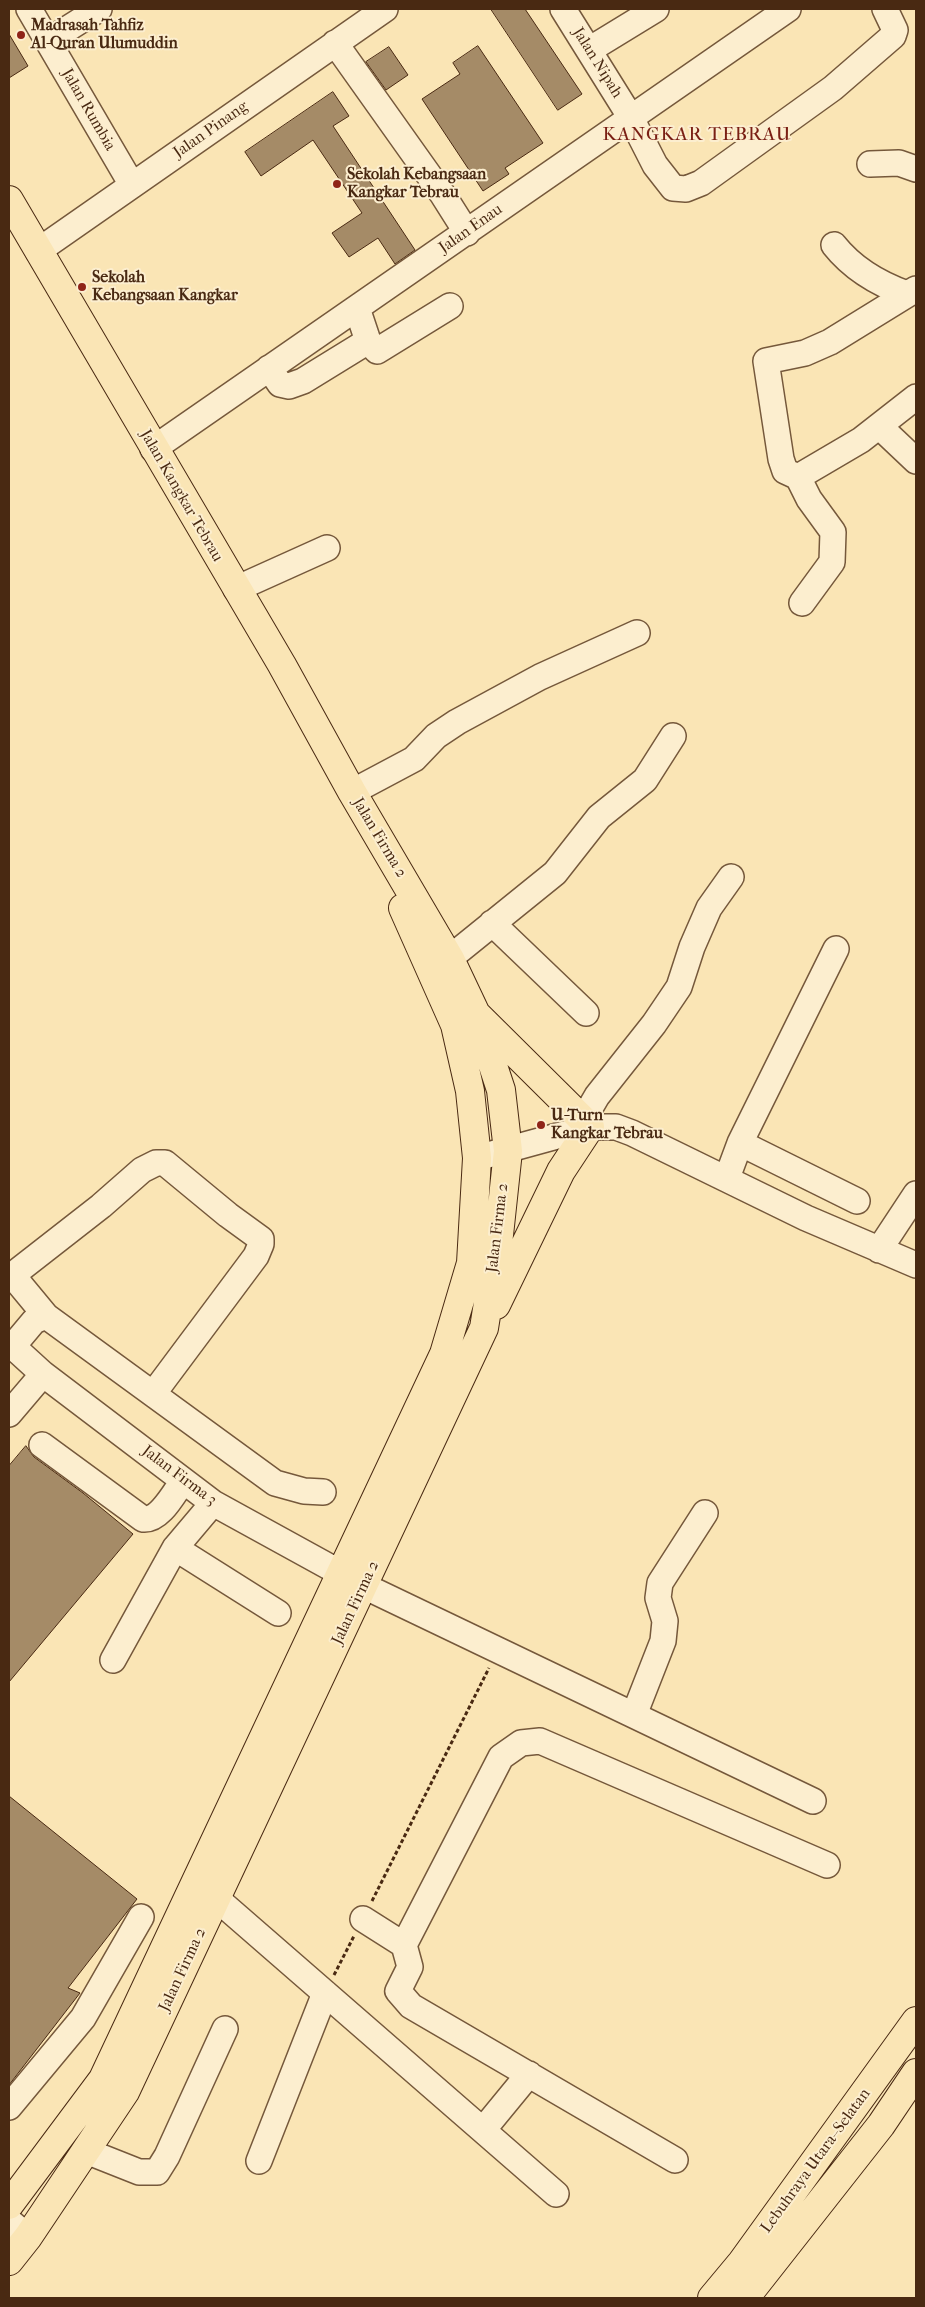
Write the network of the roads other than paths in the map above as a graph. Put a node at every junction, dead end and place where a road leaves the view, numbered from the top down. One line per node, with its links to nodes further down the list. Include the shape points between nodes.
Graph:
1 (28, 9): 8 (street, Jalan Rumbia)
2 (99, 9): 8 (street)
3 (385, 9): 9 (street, Jalan Pinang)
4 (563, 9): 10 (street, Jalan Nipah)
5 (656, 9): 10 (street)
6 (788, 9): 11 (street, Jalan Enau)
7 (885, 9): 11 (street, Jalan Nipah, via 895,30 894,36 833,88 701,183 686,189 674,188 655,164)
8 (48, 41): 14 (street, Jalan Rumbia)
9 (336, 43): 14 (street, Jalan Pinang); 16 (street)
10 (589, 50): 11 (street, Jalan Nipah)
11 (631, 118): 16 (street, Jalan Enau)
12 (870, 164): 13 (street, via 899,163)
13 (916, 169)
14 (132, 185): 18 (street, Jalan Pinang)
15 (9, 200): 18 (main road, Jalan Kangkar Tebrau)
16 (467, 232): 21 (street, Jalan Enau)
17 (834, 245): 19 (street, via 847,261 886,286)
18 (38, 251): 26 (main road, Jalan Kangkar Tebrau)
19 (912, 292): 28 (street, via 830,342 805,353 766,362 780,459 785,471)
20 (450, 306): 22 (street, via 377,350)
21 (357, 308): 22 (street); 23 (street, Jalan Enau)
22 (368, 341): 23 (street, via 303,381 289,386 280,384)
23 (269, 368): 26 (street, Jalan Enau)
24 (916, 398): 25 (street)
25 (879, 426): 27 (street); 28 (street)
26 (153, 449): 30 (main road, Jalan Kangkar Tebrau)
27 (916, 461)
28 (798, 476): 31 (street, via 809,500 833,532 832,562)
29 (327, 548): 30 (street)
30 (236, 589): 34 (main road, Jalan Kangkar Tebrau)
31 (802, 603)
32 (637, 633): 34 (street, via 540,677 457,722 436,736 414,759)
33 (673, 736): 36 (street, via 645,780 599,817 555,873)
34 (352, 792): 38 (main road, Jalan Firma 2)
35 (731, 877): 41 (street, via 709,908 692,947 680,987 597,1096 590,1108)
36 (492, 923): 38 (street); 39 (street)
37 (836, 949): 42 (street)
38 (441, 966): 40 (main road, Jalan Firma 2); 44 (main road, Jalan Firma 2, via 470,1091)
39 (586, 1013)
40 (476, 1014): 41 (main road); 43 (main road, Jalan Firma 2, via 501,1090)
41 (590, 1127): 43 (street); 45 (street, via 616,1127); 51 (main road, via 561,1171)
42 (740, 1142): 45 (street); 47 (street)
43 (508, 1151): 44 (street); 51 (main road, Jalan Firma 2)
44 (477, 1158): 62 (main road, Jalan Firma 2, via 471,1263 444,1354)
45 (726, 1178): 48 (street)
46 (916, 1194): 48 (street)
47 (857, 1201)
48 (879, 1250): 49 (street)
49 (916, 1264)
50 (46, 1316): 52 (street, via 34,1321); 54 (street); 54 (street, via 21,1287 16,1276 19,1270 142,1170 156,1163 166,1163 261,1238 261,1244 256,1256)
51 (484, 1328): 63 (main road, Jalan Firma 2)
52 (11, 1345): 53 (street, Jalan Firma 3)
53 (43, 1374): 55 (street); 57 (street, Jalan Firma 3)
54 (153, 1394): 58 (street, via 275,1483 304,1491)
55 (9, 1414)
56 (42, 1445): 57 (street, via 144,1519 158,1515)
57 (184, 1481): 59 (street, Jalan Firma 3)
58 (323, 1492)
59 (213, 1503): 61 (street); 62 (street, Jalan Firma 3)
60 (706, 1513): 66 (street, via 660,1583 658,1598 665,1621 664,1632 660,1651)
61 (175, 1548): 64 (street); 65 (street)
62 (342, 1572): 63 (street, Jalan Firma 3); 84 (main road, Jalan Firma 2, via 103,2079)
63 (364, 1586): 66 (street, Jalan Firma 3); 69 (main road, Jalan Firma 2)
64 (278, 1613)
65 (113, 1660)
66 (634, 1715): 67 (street, Jalan Firma 3)
67 (813, 1801)
68 (827, 1865): 72 (street, via 540,1741 521,1742 501,1757)
69 (216, 1899): 73 (street); 80 (main road, Jalan Firma 2, via 125,2092)
70 (141, 1917): 78 (street, via 83,2018)
71 (363, 1919): 72 (street)
72 (404, 1945): 77 (street, via 410,1967 398,1991 411,2006)
73 (325, 1993): 79 (street); 82 (street)
74 (916, 2021): 87 (main road, Lebuhraya Utara–Selatan, via 776,2216)
75 (225, 2029): 80 (street, via 168,2156 157,2172 139,2172)
76 (916, 2073): 88 (main road, Lebuhraya Utara–Selatan, via 881,2125)
77 (528, 2074): 79 (street); 81 (street)
78 (9, 2107)
79 (483, 2130): 83 (street)
80 (86, 2151): 85 (main road, Jalan Firma 2)
81 (675, 2160)
82 (259, 2161)
83 (556, 2194)
84 (9, 2205)
85 (19, 2229): 86 (main road, Jalan Firma 2)
86 (9, 2262)
87 (712, 2298)
88 (745, 2298)

